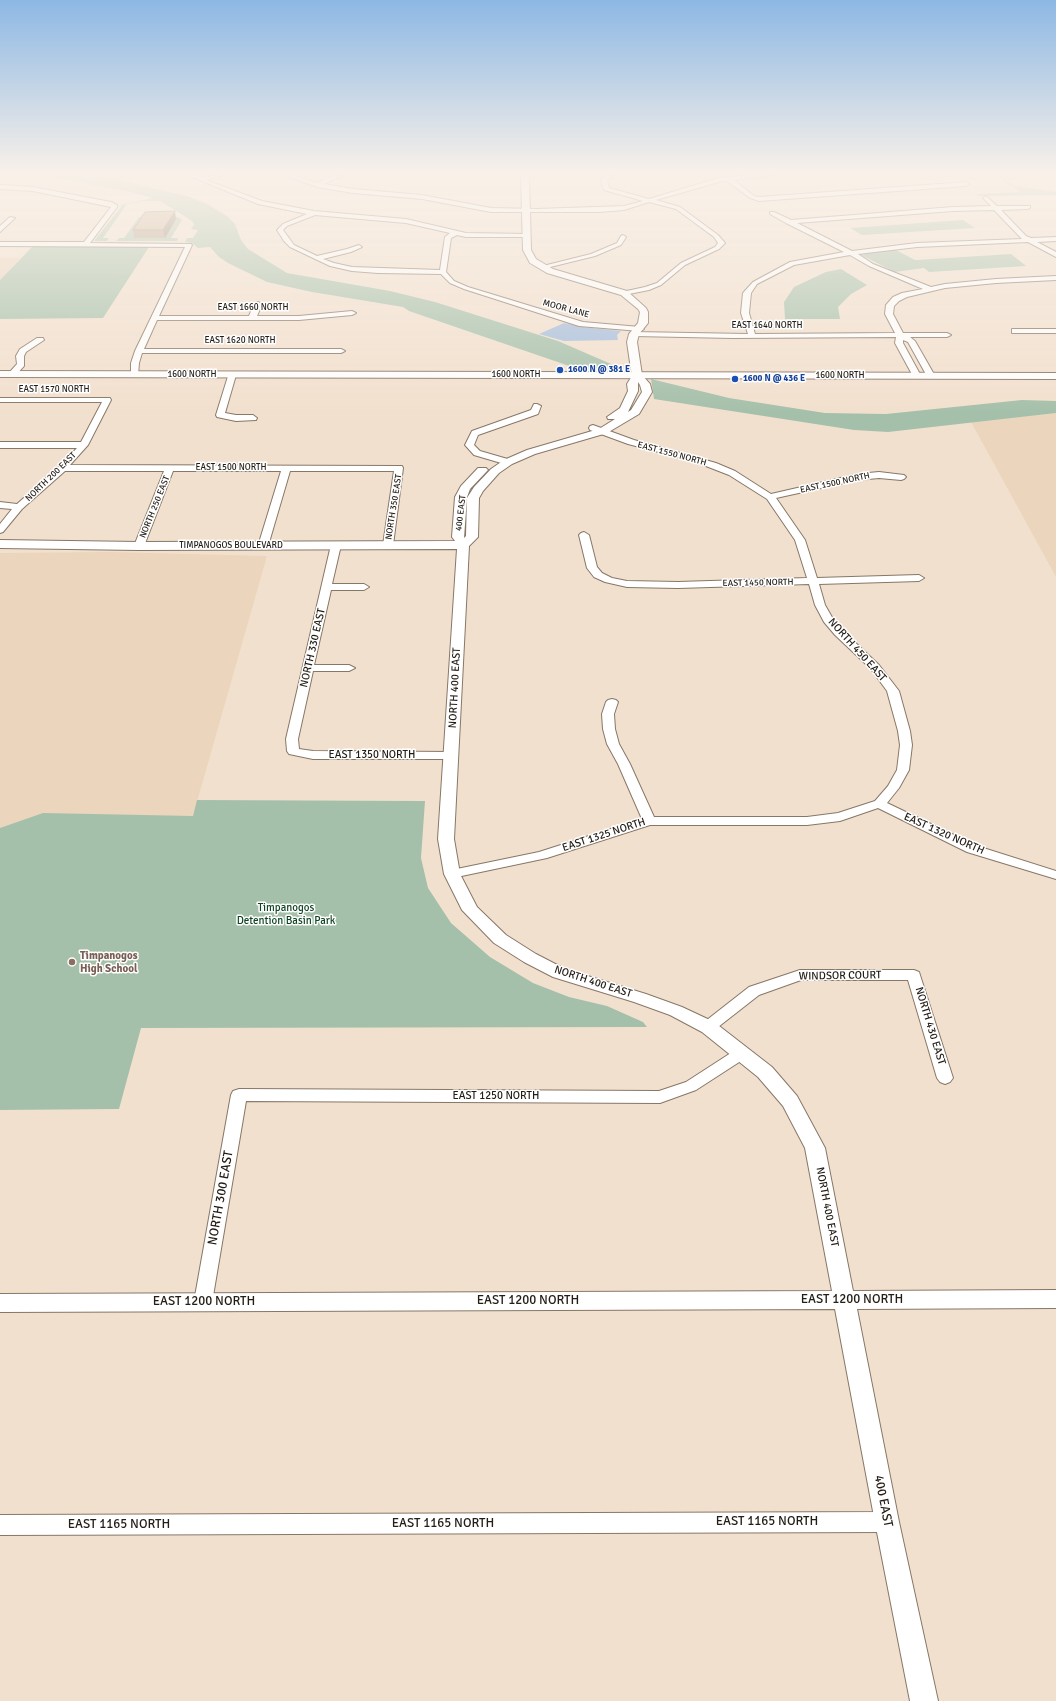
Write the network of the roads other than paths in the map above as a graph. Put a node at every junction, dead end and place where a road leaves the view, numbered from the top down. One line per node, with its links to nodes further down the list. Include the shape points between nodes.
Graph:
1 (185, 254): 18 (street)
2 (309, 254): 10 (street)
3 (333, 254): 10 (street)
4 (446, 254): 12 (street)
5 (529, 254): 11 (street, 400 EAST)
6 (594, 254): 11 (street)
7 (703, 254): 15 (street, via 683,264 659,284)
8 (843, 254): 25 (street, via 792,263 755,283 747,293 746,299 746,317)
9 (853, 254): 14 (street, via 871,265)
10 (316, 258): 12 (street, via 332,265 352,269)
11 (542, 267): 15 (street, 400 EAST)
12 (443, 272): 20 (street, MOOR LANE, via 448,279 458,285 574,322)
13 (1056, 278): 14 (street)
14 (929, 289): 23 (street, via 905,295 890,305 888,314)
15 (624, 293): 20 (street, 400 EAST, via 642,308 645,318)
16 (258, 304): 19 (street)
17 (352, 313): 19 (street, EAST 1660 NORTH, via 299,318)
18 (154, 318): 19 (street, EAST 1660 NORTH); 27 (street)
19 (252, 318)
20 (637, 331): 25 (street, EAST 1640 NORTH); 33 (street, 400 EAST, via 632,342)
21 (1015, 331): 22 (street)
22 (1056, 331)
23 (900, 335): 24 (street, EAST 1640 NORTH); 25 (street, EAST 1640 NORTH); 34 (street, via 899,342); 35 (street, via 911,341)
24 (948, 335)
25 (752, 336)
26 (40, 340): 30 (street, via 23,351 20,364)
27 (139, 351): 28 (street, EAST 1620 NORTH); 31 (street, via 134,363)
28 (341, 351)
29 (0, 374): 30 (main road, 1600 NORTH)
30 (12, 374): 31 (main road, 1600 NORTH)
31 (134, 375): 32 (main road, 1600 NORTH)
32 (232, 375): 33 (main road, 1600 NORTH); 40 (street, via 220,415)
33 (637, 376): 34 (main road, 1600 NORTH); 41 (street, 400 EAST, via 645,384 646,392 635,412)
34 (917, 376): 35 (main road, 1600 NORTH)
35 (932, 376): 36 (main road, 1600 NORTH)
36 (1056, 376)
37 (0, 400): 38 (street, EAST 1570 NORTH)
38 (107, 400): 43 (street, NORTH 200 EAST)
39 (537, 406): 44 (street, via 535,412 475,433 469,445 477,453)
40 (253, 418)
41 (598, 430): 44 (street, 400 EAST, via 522,448); 45 (street, 400 EAST); 51 (street, EAST 1550 NORTH, via 713,465 732,473)
42 (0, 445): 43 (street)
43 (84, 445): 46 (street, NORTH 200 EAST)
44 (496, 459): 45 (street); 59 (street, 400 EAST, via 484,468 463,492 458,537)
45 (508, 462): 59 (street, 400 EAST, via 495,471 473,498 472,537)
46 (64, 468): 47 (street, EAST 1500 NORTH); 53 (street, NORTH 200 EAST)
47 (170, 468): 48 (street, EAST 1500 NORTH); 60 (street, NORTH 250 EAST)
48 (286, 468): 49 (street, EAST 1500 NORTH); 61 (street)
49 (400, 468): 58 (street, NORTH 350 EAST)
50 (901, 477): 51 (street, EAST 1500 NORTH, via 858,477)
51 (770, 498): 63 (street, NORTH 450 EAST, via 800,540)
52 (0, 504): 53 (street)
53 (19, 507): 54 (street, NORTH 200 EAST)
54 (0, 530)
55 (584, 535): 63 (street, EAST 1450 NORTH, via 592,568 598,575 627,584)
56 (0, 544): 60 (street, TIMPANOGOS BOULEVARD)
57 (336, 545): 58 (street, TIMPANOGOS BOULEVARD); 61 (street, TIMPANOGOS BOULEVARD); 64 (street, NORTH 330 EAST)
58 (388, 545): 59 (street, TIMPANOGOS BOULEVARD)
59 (463, 545): 70 (street, NORTH 400 EAST)
60 (139, 546): 61 (street, TIMPANOGOS BOULEVARD)
61 (262, 546)
62 (919, 578): 63 (street, EAST 1450 NORTH)
63 (813, 582): 71 (street, NORTH 450 EAST, via 828,620 874,666 893,691 906,745 903,770 893,788)
64 (326, 588): 65 (street); 66 (street, NORTH 330 EAST)
65 (364, 588)
66 (308, 668): 67 (street); 69 (street, NORTH 330 EAST, via 292,740)
67 (349, 668)
68 (612, 702): 73 (street, via 608,714 613,744)
69 (293, 750): 70 (street, EAST 1350 NORTH, via 313,755)
70 (451, 756): 74 (street, NORTH 400 EAST, via 446,839)
71 (878, 804): 72 (street, NORTH 450 EAST, via 840,818); 75 (street, EAST 1320 NORTH, via 972,849)
72 (831, 818): 73 (street, EAST 1325 NORTH, via 807,821)
73 (649, 821): 74 (street, EAST 1325 NORTH, via 542,855)
74 (452, 874): 77 (street, NORTH 400 EAST, via 470,910 500,939 530,958 559,973 640,998)
75 (1056, 874)
76 (914, 975): 77 (street, WINDSOR COURT, via 800,975 754,991); 79 (street, NORTH 430 EAST)
77 (708, 1027): 78 (street, NORTH 400 EAST)
78 (742, 1053): 80 (street, EAST 1250 NORTH, via 691,1086 660,1097); 82 (street, NORTH 400 EAST, via 765,1072 790,1101 815,1148)
79 (945, 1078)
80 (239, 1095): 83 (street, NORTH 300 EAST)
81 (1056, 1299): 82 (street, EAST 1200 NORTH)
82 (845, 1300): 83 (street, EAST 1200 NORTH); 85 (street, 400 EAST)
83 (203, 1302): 84 (street, EAST 1200 NORTH)
84 (0, 1303)
85 (887, 1522): 86 (street, EAST 1165 NORTH); 87 (street, 400 EAST)
86 (0, 1525)
87 (924, 1701)

